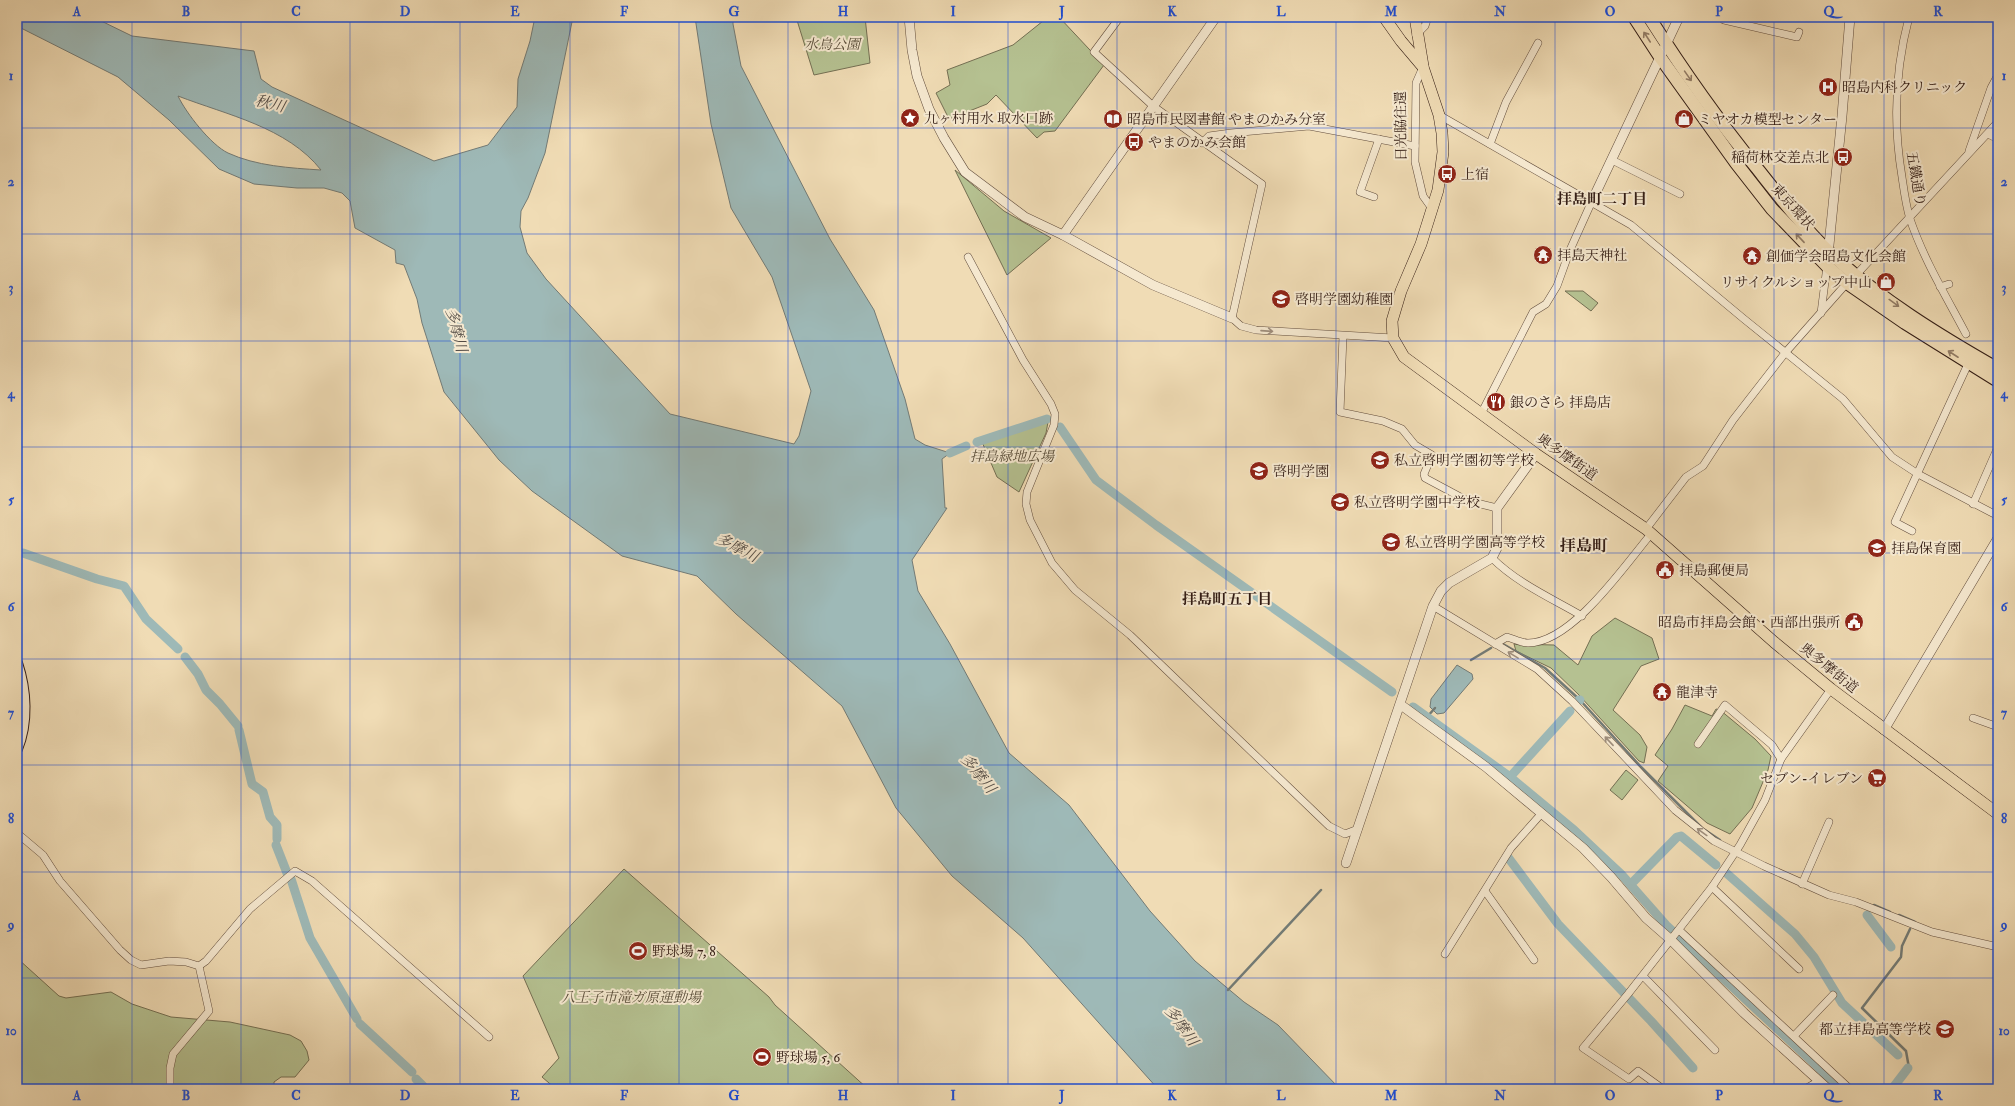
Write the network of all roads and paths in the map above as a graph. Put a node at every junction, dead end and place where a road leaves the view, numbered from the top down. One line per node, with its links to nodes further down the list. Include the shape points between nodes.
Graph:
1 (909, 17): 38 (street, via 912,50 929,109 965,172 1025,217)
2 (1120, 17): 20 (street, via 1094,52)
3 (1216, 17): 20 (street)
4 (1384, 17): 18 (main road)
5 (1414, 17): 14 (main road)
6 (1428, 17): 14 (street, via 1425,26)
7 (1634, 17): 17 (highway, 東京環状, one-way to 7)
8 (1649, 17): 16 (highway, 東京環状)
9 (1679, 17): 16 (street)
10 (1850, 17): 39 (street)
11 (1909, 17): 37 (street, 五鐵通り, via 1902,43 1895,128)
12 (1724, 20): 13 (street, via 1797,37)
13 (1799, 32)
14 (1416, 35): 18 (main road)
15 (1538, 43): 27 (street, via 1506,102)
16 (1666, 44): 17 (street); 39 (highway, 東京環状, one-way to 39, via 1726,130 1783,202)
17 (1660, 57): 30 (street); 41 (highway, 東京環状, one-way to 17, via 1772,209)
18 (1423, 67): 21 (main road); 28 (street, 日光脇往還, via 1416,83)
19 (1998, 75): 29 (street)
20 (1152, 106): 26 (street); 38 (street)
21 (1439, 114): 27 (street); 36 (main road, via 1443,152)
22 (1998, 122): 23 (street)
23 (1988, 134): 25 (street); 29 (street)
24 (1379, 139): 26 (street, via 1309,126 1209,136); 28 (street); 32 (street, via 1360,192)
25 (1998, 139)
26 (1202, 143): 46 (street, via 1262,184)
27 (1490, 144): 33 (street)
28 (1415, 146): 36 (street, 日光脇往還, via 1415,162 1423,196)
29 (1968, 153): 37 (street)
30 (1612, 160): 31 (street); 33 (street)
31 (1680, 194)
32 (1374, 197)
33 (1592, 202): 50 (street, via 1631,224); 54 (street, via 1557,286 1546,304 1533,312)
34 (1998, 205): 35 (street)
35 (1998, 208)
36 (1433, 210): 49 (main road, via 1422,244 1393,312)
37 (1910, 218): 42 (street); 44 (street, 五鐵通り)
38 (1063, 235): 46 (street, via 1153,285)
39 (1829, 251): 41 (street); 42 (highway, 東京環状)
40 (968, 257): 81 (street, via 1055,414 1054,425 1027,492 1026,504 1030,520 1052,563 1075,590 1130,635 1328,826 1344,834)
41 (1827, 266): 42 (highway, 東京環状); 45 (street)
42 (1851, 279): 45 (street); 51 (highway, 東京環状, one-way to 42); 52 (highway, 東京環状, one-way to 52)
43 (1949, 284): 44 (street)
44 (1940, 287): 47 (street, 五鐵通り)
45 (1821, 313): 50 (street)
46 (1232, 318): 48 (street, one-way to 48, via 1241,326 1256,330)
47 (1966, 334)
48 (1343, 336): 49 (street); 59 (street, via 1340,412 1383,421 1402,429 1415,445 1432,456 1424,474 1425,478 1468,501)
49 (1392, 338): 54 (main road, 奥多摩街道, via 1404,357)
50 (1785, 353): 57 (street, via 1843,399 1892,457); 62 (street, via 1733,420 1703,466 1686,477)
51 (1968, 364): 53 (highway, 東京環状); 57 (street)
52 (1998, 369)
53 (1998, 381)
54 (1481, 414): 56 (main road, 奥多摩街道)
55 (1998, 447): 58 (street)
56 (1536, 454): 59 (street); 62 (main road, 奥多摩街道)
57 (1918, 474): 58 (street); 61 (street, via 1895,522)
58 (1973, 504): 60 (street)
59 (1497, 508): 64 (street, via 1498,541)
60 (1998, 516)
61 (1912, 531)
62 (1649, 532): 66 (street); 69 (main road, 奥多摩街道, via 1774,642)
63 (1998, 538): 74 (street)
64 (1492, 558): 65 (street, via 1449,583 1441,591); 66 (street, via 1522,582)
65 (1434, 606): 67 (street); 70 (street)
66 (1582, 616): 67 (street, via 1560,632 1540,640 1528,643 1508,638)
67 (1496, 644): 83 (street, one-way to 67, via 1714,841 1688,822 1641,776 1572,701 1537,669)
68 (17, 663): 72 (main road, via 24,692)
69 (1832, 689): 74 (main road, 奥多摩街道); 77 (street)
70 (1401, 706): 78 (street, via 1486,766); 81 (street)
71 (1973, 718): 73 (street)
72 (20, 723): 76 (main road)
73 (1998, 727)
74 (1884, 730): 79 (main road, 奥多摩街道)
75 (1698, 744): 77 (street, via 1725,704 1772,745)
76 (17, 749)
77 (1782, 759): 83 (street, via 1765,800)
78 (1542, 813): 87 (street, via 1511,848); 89 (street, via 1583,848 1612,877 1646,918)
79 (1998, 814)
80 (1829, 822): 85 (street)
81 (1358, 830): 84 (street)
82 (17, 833): 93 (street, via 43,855 60,881 131,960 141,965 169,961)
83 (1735, 852): 85 (street); 86 (street)
84 (1346, 864)
85 (1802, 884): 90 (street, via 1908,921 1932,932)
86 (1712, 887): 88 (street); 94 (street)
87 (1485, 891): 91 (street); 92 (street)
88 (1679, 930): 89 (street); 97 (street)
89 (1671, 938): 95 (street); 100 (street, via 1744,1013)
90 (1998, 947)
91 (1445, 954)
92 (1534, 960)
93 (199, 966): 98 (street, via 206,962 250,909 295,871 312,881); 101 (street, via 209,1011 173,1054)
94 (1799, 969)
95 (1643, 976): 99 (street); 102 (street, via 1583,1048 1629,1079 1638,1071)
96 (1833, 995): 97 (street)
97 (1794, 1036): 105 (street)
98 (489, 1037)
99 (1715, 1050)
100 (1819, 1081): 103 (street); 104 (street)
101 (170, 1089)
102 (1663, 1089)
103 (1805, 1089)
104 (1828, 1089)
105 (1850, 1089)

